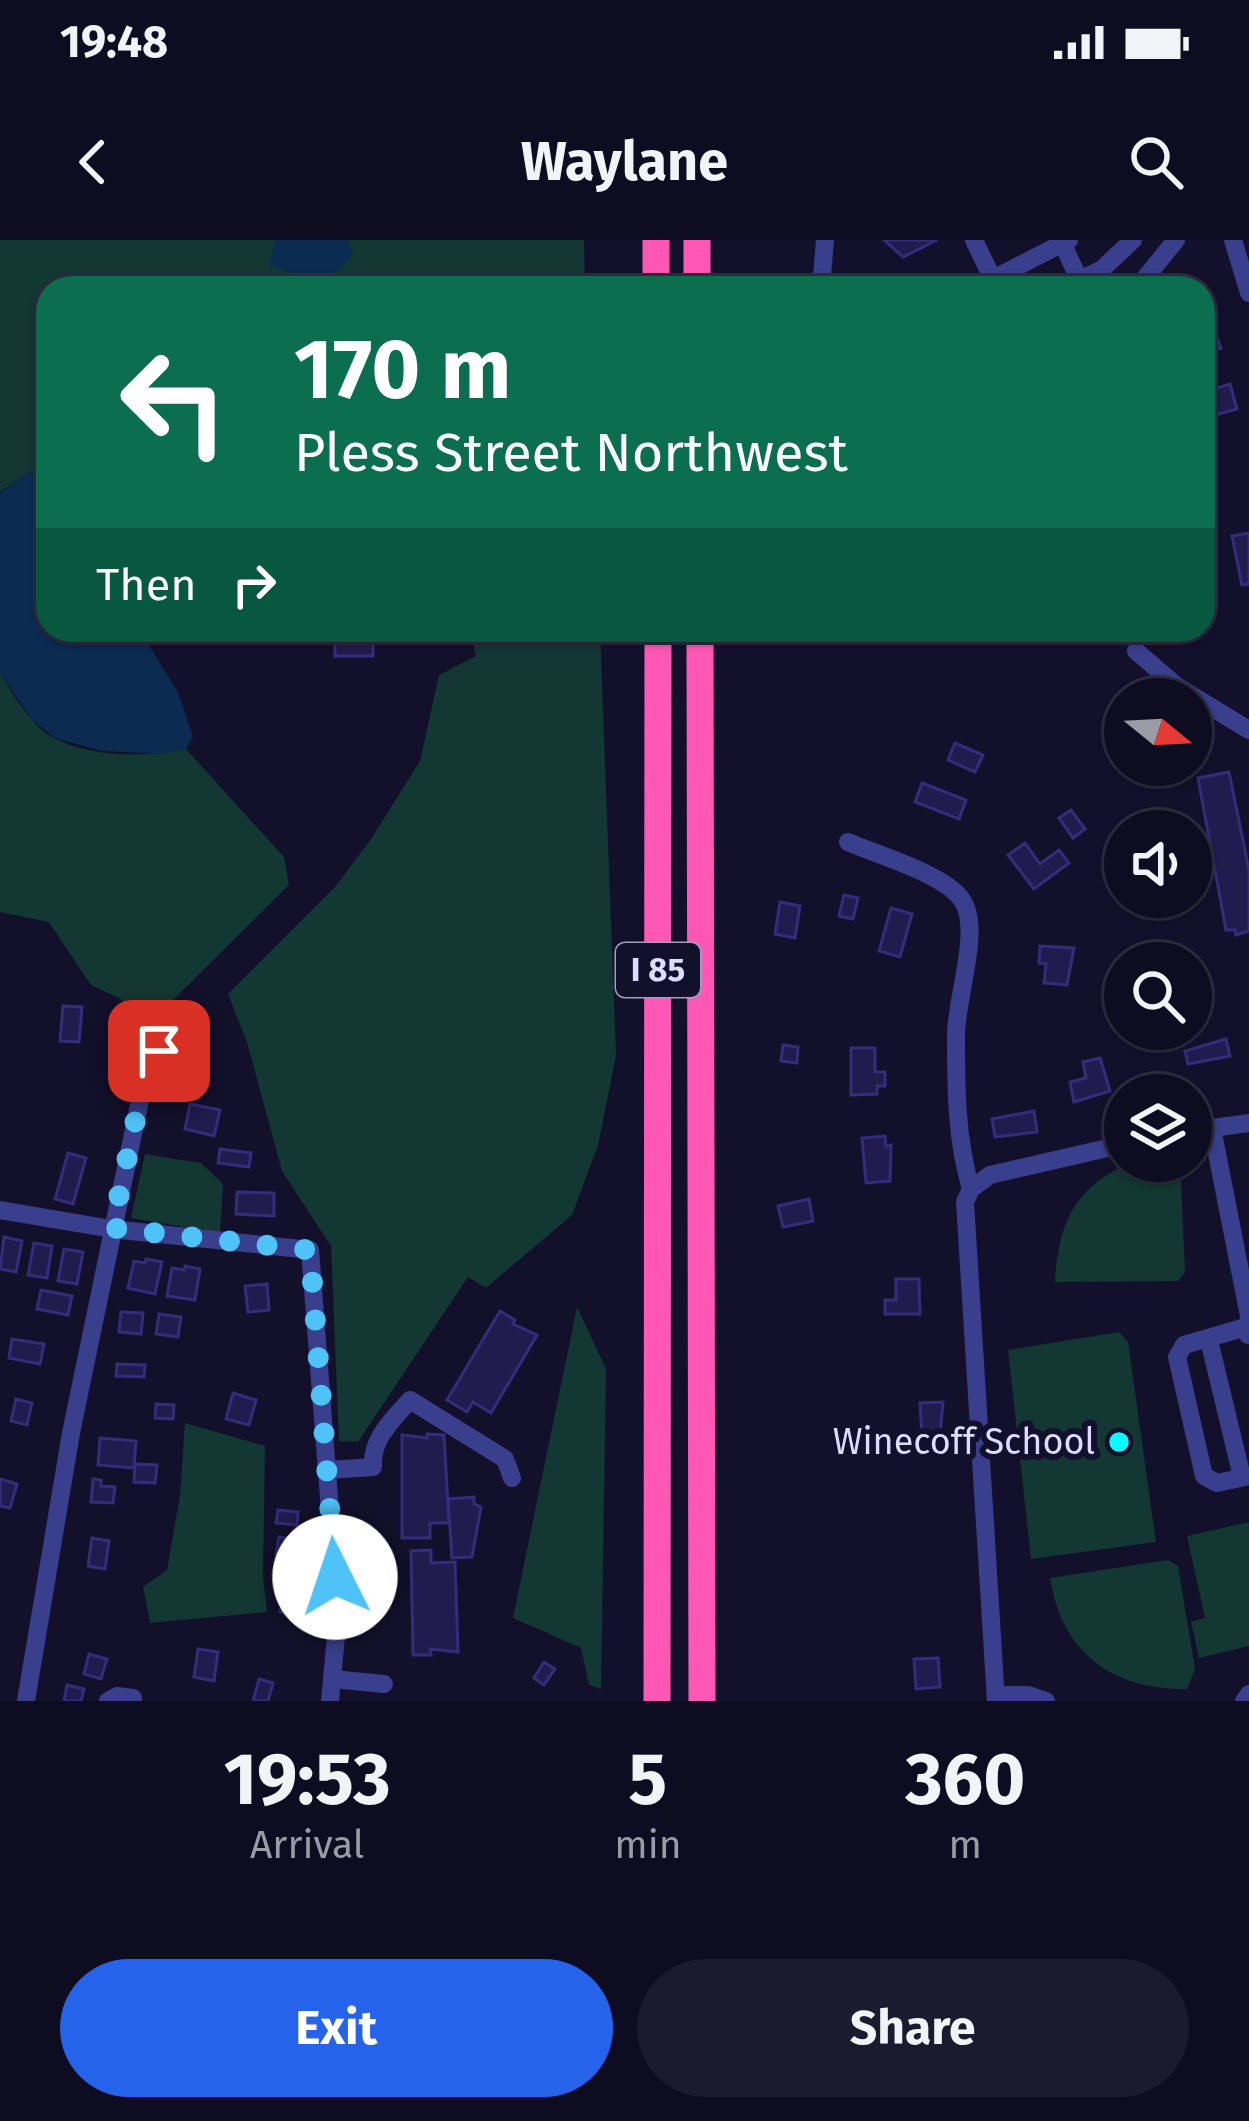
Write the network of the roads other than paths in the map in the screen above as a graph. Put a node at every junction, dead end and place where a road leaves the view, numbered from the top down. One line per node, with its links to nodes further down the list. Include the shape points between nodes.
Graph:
1 (656, 240): 9 (highway)
2 (697, 240): 10 (highway)
3 (825, 240): 11 (street)
4 (1133, 240): 15 (street)
5 (1177, 240): 16 (street)
6 (1233, 240): 17 (street)
7 (1064, 241): 13 (street); 14 (street)
8 (982, 243): 12 (street)
9 (656, 276)
10 (697, 276)
11 (822, 276)
12 (992, 276)
13 (1008, 276)
14 (1072, 276)
15 (1089, 276)
16 (1147, 276)
17 (1249, 293)
18 (658, 642): 42 (highway, I 85)
19 (700, 642): 43 (highway, I 85)
20 (1136, 651): 21 (street)
21 (1249, 730)
22 (848, 842): 27 (street, via 936,880 966,905 971,937 956,1034 960,1152)
23 (159, 1051): 29 (street, via 145,1076)
24 (1249, 1123): 25 (street)
25 (1212, 1128): 30 (street)
26 (1104, 1149): 27 (street, via 991,1174)
27 (971, 1189): 38 (street, via 965,1202)
28 (0, 1210): 29 (street)
29 (112, 1228): 32 (street, via 310,1250); 39 (street)
30 (1248, 1333): 31 (street)
31 (1209, 1340): 33 (street); 33 (street, via 1184,1346 1177,1357 1204,1476 1217,1483)
32 (328, 1470): 34 (street, via 373,1467 380,1435 410,1400 505,1460); 35 (street, via 338,1615)
33 (1245, 1477)
34 (512, 1478)
35 (333, 1679): 36 (street); 41 (street)
36 (384, 1684)
37 (133, 1698): 40 (street)
38 (992, 1699): 44 (street)
39 (26, 1701)
40 (108, 1701)
41 (330, 1701)
42 (653, 1701)
43 (702, 1701)
44 (1046, 1701)

